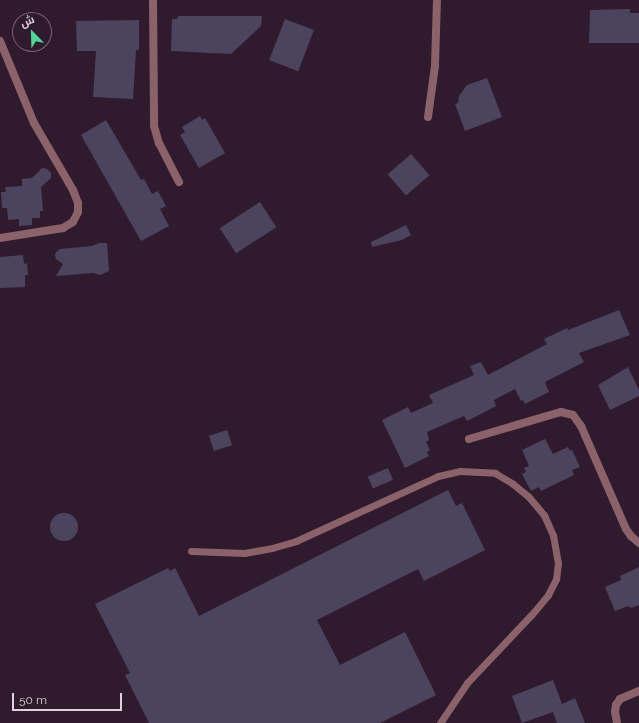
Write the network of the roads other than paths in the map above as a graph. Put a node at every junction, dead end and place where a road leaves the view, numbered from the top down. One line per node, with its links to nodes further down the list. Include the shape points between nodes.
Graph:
1 (153, 0): 5 (street, via 154,126 159,144)
2 (437, 0): 4 (street, via 435,66)
3 (0, 41): 6 (street, via 34,123 78,203 78,212 73,222 63,228)
4 (428, 117)
5 (179, 182)
6 (0, 238)
7 (470, 439): 8 (street, via 561,412 573,415 581,426 626,529)
8 (639, 543)
9 (191, 551): 11 (lane, via 244,553 272,548 296,540 438,476 477,471 495,473 513,484 528,496 544,515 553,535 558,563 556,579 548,595 532,615 467,683)
10 (639, 691): 12 (street, via 620,699 615,712)
11 (440, 723)
12 (617, 723)

